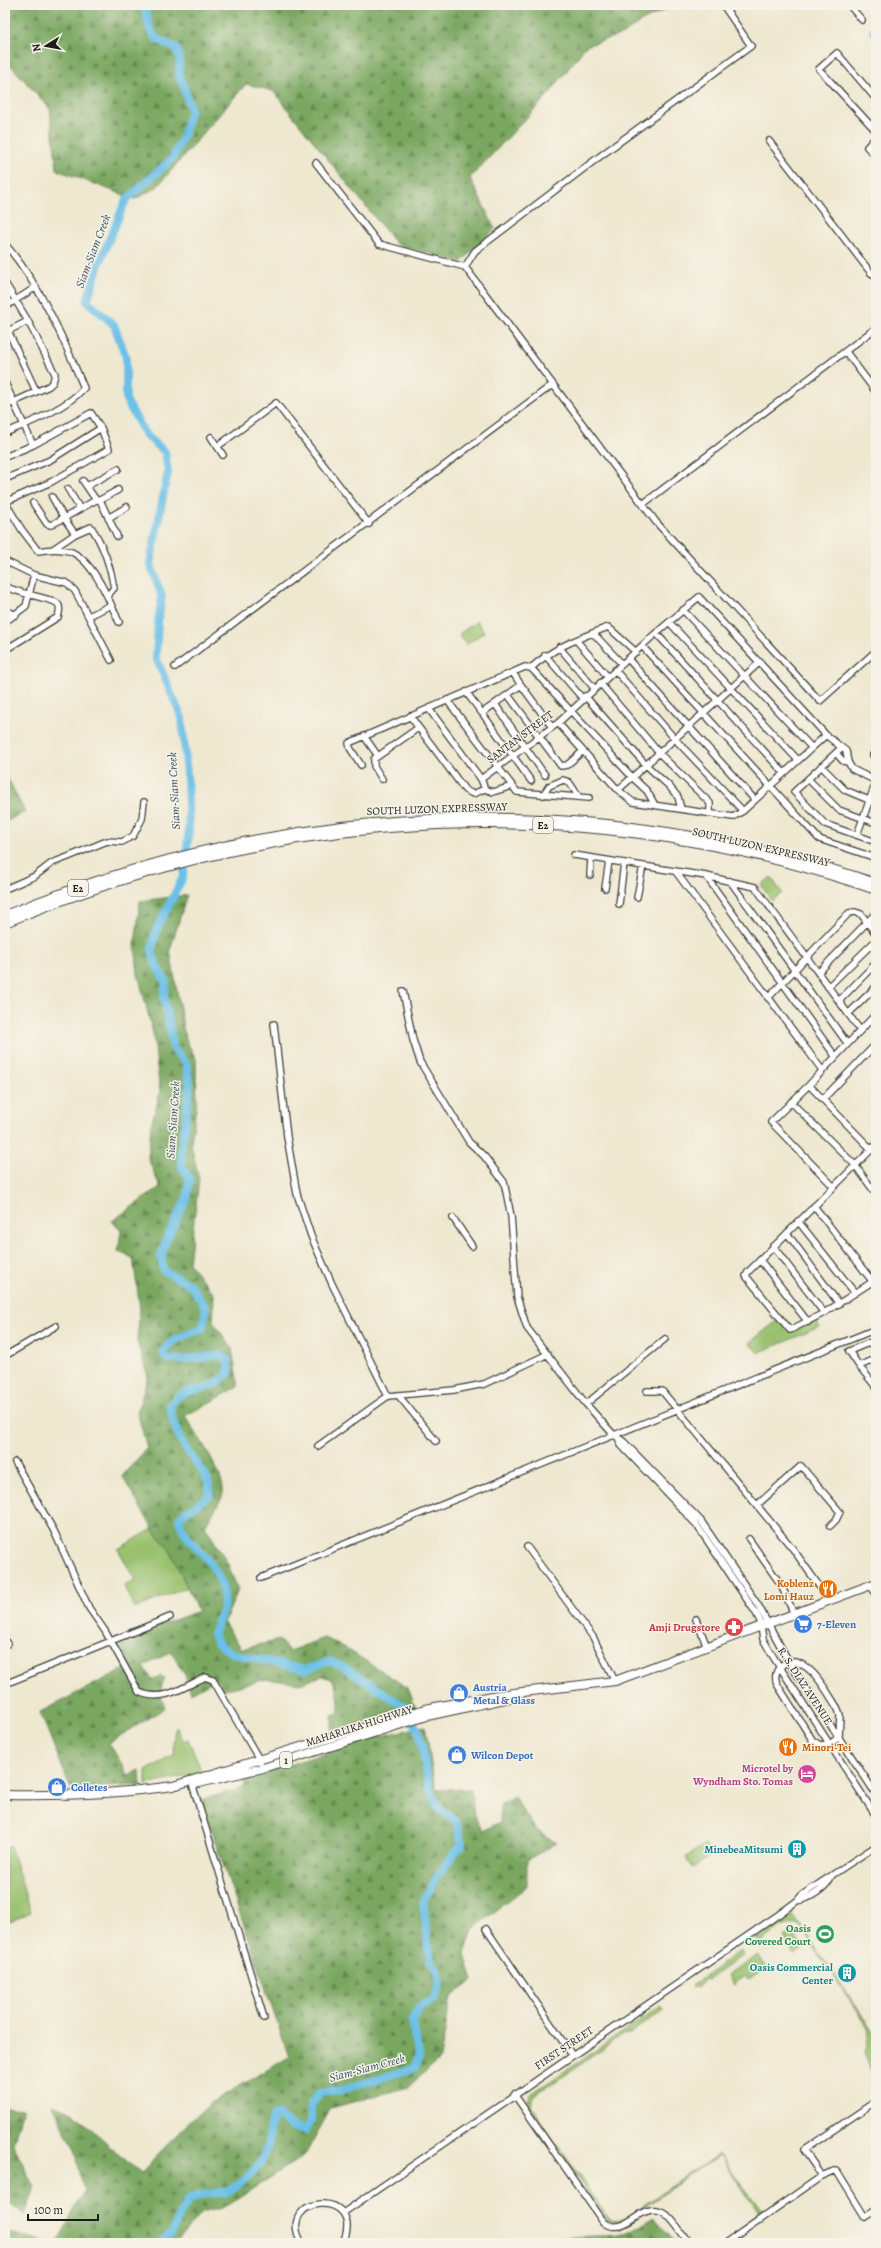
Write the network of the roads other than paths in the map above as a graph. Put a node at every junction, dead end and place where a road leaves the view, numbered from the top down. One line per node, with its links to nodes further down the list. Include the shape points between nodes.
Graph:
1 (723, 5): 11 (street, via 751,46 475,251)
2 (852, 6): 3 (street)
3 (862, 20)
4 (876, 99): 5 (street, via 837,54 819,68)
5 (876, 131)
6 (876, 137): 8 (street, via 867,147)
7 (769, 141): 12 (street, via 871,273)
8 (876, 156)
9 (316, 163): 11 (street, via 379,244)
10 (5, 244): 14 (street)
11 (465, 267): 21 (street)
12 (876, 276)
13 (5, 283): 15 (street)
14 (36, 287): 15 (street); 26 (street, via 63,339 84,388 76,397)
15 (15, 300): 16 (street); 17 (street)
16 (5, 306)
17 (28, 321): 22 (street, via 55,374 54,382); 22 (street, via 8,331)
18 (876, 328): 19 (street)
19 (846, 352): 23 (street); 42 (street)
20 (5, 383): 24 (street)
21 (552, 385): 42 (street); 47 (street)
22 (36, 391): 24 (street)
23 (876, 392)
24 (14, 402): 25 (street); 26 (street)
25 (5, 406)
26 (24, 425): 28 (street); 30 (street)
27 (101, 428): 30 (street, via 91,413); 35 (street, via 50,460); 40 (street, via 109,449 51,482)
28 (5, 433)
29 (211, 437): 31 (street)
30 (33, 445): 33 (street)
31 (218, 446): 32 (street); 47 (street, via 276,404)
32 (223, 455)
33 (5, 456)
34 (118, 469): 39 (street, via 85,483)
35 (5, 479)
36 (68, 489): 44 (street)
37 (118, 490): 39 (street)
38 (52, 497): 45 (street)
39 (98, 500): 44 (street); 46 (street)
40 (5, 502): 50 (street, via 38,550)
41 (34, 503): 45 (street, via 49,525)
42 (643, 504): 70 (street, via 661,528 820,701)
43 (127, 507): 46 (street)
44 (80, 509): 45 (street)
45 (64, 518): 48 (street)
46 (108, 518): 49 (street)
47 (369, 524): 77 (street)
48 (75, 534): 50 (street); 55 (street, via 91,527 96,535 114,588)
49 (117, 536)
50 (53, 549): 55 (street, via 70,551 88,565 96,574)
51 (5, 561): 52 (street)
52 (34, 575): 54 (street); 60 (street, via 67,583 75,591)
53 (5, 586): 54 (street)
54 (30, 596): 59 (street, via 26,606); 69 (street, via 54,601 59,605 58,617)
55 (107, 596): 56 (street)
56 (111, 605): 60 (street); 62 (street)
57 (5, 610): 59 (street)
58 (683, 610): 63 (street, SANTAN STREET); 75 (street, SANTAN STREET, via 699,597); 81 (street)
59 (16, 615): 61 (street)
60 (89, 616): 74 (street)
61 (5, 622)
62 (119, 622)
63 (668, 622): 65 (street, SANTAN STREET); 86 (street)
64 (592, 633): 66 (street); 71 (street, via 612,628); 76 (street)
65 (656, 633): 67 (street, SANTAN STREET); 91 (street)
66 (576, 640): 68 (street); 82 (street)
67 (642, 646): 71 (street, SANTAN STREET); 96 (street)
68 (559, 647): 72 (street); 85 (street)
69 (5, 650)
70 (876, 651)
71 (636, 652): 73 (street, SANTAN STREET)
72 (546, 655): 78 (street); 89 (street)
73 (628, 659): 76 (street, SANTAN STREET); 99 (street)
74 (111, 660)
75 (760, 662): 81 (street); 102 (street)
76 (622, 664): 79 (street, SANTAN STREET)
77 (175, 667)
78 (531, 668): 80 (street, via 525,666); 94 (street)
79 (615, 670): 82 (street, SANTAN STREET); 105 (street)
80 (513, 673): 84 (street); 87 (street)
81 (744, 676): 86 (street); 107 (street)
82 (608, 677): 83 (street, SANTAN STREET)
83 (600, 684): 85 (street, SANTAN STREET); 111 (street)
84 (521, 685): 88 (street); 100 (street)
85 (594, 688): 89 (street, SANTAN STREET)
86 (731, 688): 91 (street); 116 (street)
87 (466, 692): 90 (street); 95 (street)
88 (508, 695): 92 (street); 104 (street)
89 (584, 698): 94 (street, SANTAN STREET); 119 (street)
90 (447, 700): 93 (street); 121 (street)
91 (718, 700): 96 (street); 122 (street)
92 (495, 704): 95 (street); 106 (street)
93 (429, 709): 97 (street); 126 (street)
94 (570, 710): 98 (street, SANTAN STREET); 124 (street)
95 (482, 713): 114 (street)
96 (703, 713): 99 (street); 131 (street)
97 (410, 716): 101 (street); 103 (street)
98 (558, 723): 100 (street, SANTAN STREET); 109 (street)
99 (689, 726): 105 (street); 137 (street)
100 (552, 727): 104 (street, SANTAN STREET)
101 (418, 728): 113 (street); 132 (street, via 465,790 473,794)
102 (826, 735): 107 (street); 108 (street)
103 (364, 736): 113 (street); 118 (street, via 349,744)
104 (539, 737): 106 (street, SANTAN STREET); 109 (street, via 561,766 567,765)
105 (674, 739): 111 (street); 143 (street)
106 (526, 747): 114 (street, SANTAN STREET); 123 (street)
107 (812, 748): 116 (street)
108 (841, 748): 112 (street); 117 (street, via 846,751)
109 (583, 751): 133 (street)
110 (876, 751): 115 (street, via 873,755)
111 (660, 753): 119 (street); 144 (street, via 710,803)
112 (836, 753): 117 (street, via 843,761); 120 (street)
113 (378, 756): 125 (street, via 373,763)
114 (512, 757): 121 (street, SANTAN STREET); 128 (street)
115 (876, 759)
116 (798, 760): 122 (street)
117 (848, 762): 129 (street, via 852,769)
118 (361, 765)
119 (646, 765): 124 (street); 142 (street, via 678,797)
120 (822, 766): 127 (street); 138 (street, via 845,790)
121 (498, 767): 126 (street, SANTAN STREET); 130 (street)
122 (784, 773): 131 (street)
123 (545, 775)
124 (632, 777): 133 (street); 141 (street, via 647,791)
125 (382, 779)
126 (482, 779): 132 (street)
127 (808, 779): 145 (street, via 839,810); 147 (street, via 794,792 825,824)
128 (531, 781)
129 (876, 781): 138 (street)
130 (512, 786): 132 (street, via 493,792); 134 (street, via 520,794)
131 (770, 786): 137 (street); 152 (street, via 819,839)
132 (485, 790)
133 (618, 790): 141 (street, via 633,802)
134 (543, 795): 135 (street); 135 (street, via 549,786 563,780 569,782)
135 (579, 797): 136 (street)
136 (589, 798)
137 (755, 800): 143 (street)
138 (869, 801): 140 (street); 145 (street)
139 (144, 802): 162 (street, via 142,820 133,836 122,842 107,842 52,863 35,876)
140 (876, 803)
141 (655, 805): 142 (street)
142 (681, 809): 144 (street)
143 (743, 811): 144 (street, via 733,818)
144 (710, 813)
145 (863, 818): 146 (street); 147 (street)
146 (876, 823)
147 (857, 835): 148 (street)
148 (876, 842)
149 (206, 854): 160 (highway, SOUTH LUZON EXPRESSWAY / E2, via 294,832 380,821 482,816 542,818 652,828 730,842 799,859); 163 (highway, SOUTH LUZON EXPRESSWAY / E2, via 357,830 431,825 540,825 650,835 708,845 801,866); 167 (highway, SOUTH LUZON EXPRESSWAY / E2, via 152,864 75,888); 169 (highway, SOUTH LUZON EXPRESSWAY / E2)
150 (574, 855): 151 (street)
151 (591, 858): 153 (street); 157 (street)
152 (876, 858)
153 (608, 861): 154 (street); 161 (street)
154 (624, 863): 155 (street); 165 (street)
155 (643, 866): 156 (street); 164 (street)
156 (676, 872): 158 (street); 180 (street)
157 (590, 876)
158 (706, 876): 159 (street); 176 (street)
159 (730, 881): 172 (street, via 755,887); 174 (street)
160 (876, 883)
161 (605, 888)
162 (5, 889)
163 (876, 890)
164 (637, 897)
165 (619, 904)
166 (875, 914): 168 (street)
167 (5, 916)
168 (867, 922): 170 (street); 172 (street, via 858,912 850,914); 175 (street)
169 (5, 923)
170 (876, 934)
171 (876, 940): 177 (street)
172 (807, 958): 174 (street); 175 (street)
173 (876, 963): 181 (street)
174 (794, 971): 176 (street); 186 (street)
175 (818, 973): 177 (street)
176 (782, 983): 180 (street); 188 (street)
177 (828, 987): 181 (street)
178 (876, 987): 182 (street)
179 (403, 991): 215 (street, via 420,1062 469,1142 484,1156 504,1182 511,1216 515,1277 521,1314 527,1328)
180 (768, 998): 189 (street)
181 (839, 1001): 182 (street)
182 (848, 1014): 185 (street)
183 (875, 1017): 185 (street)
184 (274, 1024): 222 (street, via 287,1137 297,1194 311,1236 332,1284)
185 (860, 1030): 186 (street)
186 (847, 1043): 188 (street)
187 (876, 1044): 191 (street)
188 (835, 1056): 189 (street)
189 (822, 1070): 190 (street)
190 (809, 1085): 191 (street); 192 (street)
191 (823, 1099): 193 (street)
192 (791, 1102): 194 (street); 197 (street, via 771,1122)
193 (874, 1147): 194 (street)
194 (855, 1165): 196 (street); 197 (street)
195 (876, 1181): 196 (street)
196 (870, 1184): 198 (street)
197 (832, 1186): 199 (street)
198 (876, 1194)
199 (814, 1206): 201 (street); 206 (street)
200 (453, 1218): 203 (street)
201 (798, 1221): 202 (street); 207 (street)
202 (787, 1233): 204 (street); 208 (street)
203 (472, 1246)
204 (773, 1246): 205 (street); 209 (street)
205 (760, 1260): 210 (street); 210 (street, via 748,1272 747,1279 790,1330)
206 (874, 1284): 207 (street)
207 (855, 1293): 208 (street)
208 (839, 1304): 209 (street)
209 (824, 1313): 210 (street)
210 (808, 1322)
211 (56, 1326): 216 (street)
212 (876, 1329): 224 (street)
213 (665, 1339): 223 (street)
214 (876, 1340): 218 (street, via 849,1351)
215 (548, 1354): 221 (street, via 484,1384 454,1390); 223 (street)
216 (5, 1356)
217 (876, 1359): 218 (street)
218 (859, 1366): 219 (street)
219 (876, 1386)
220 (647, 1391): 224 (street, via 662,1391)
221 (398, 1395): 222 (street); 226 (street)
222 (388, 1396): 227 (street)
223 (586, 1404): 225 (street)
224 (676, 1410): 225 (street); 229 (street)
225 (613, 1434): 233 (street); 240 (street, via 696,1524)
226 (436, 1441)
227 (318, 1446)
228 (15, 1462): 242 (street, via 54,1531 83,1596)
229 (757, 1505): 230 (street, via 801,1466 840,1512); 236 (street, via 793,1549)
230 (830, 1526)
231 (749, 1539): 237 (street, via 781,1585)
232 (527, 1547): 247 (street, via 592,1637)
233 (261, 1578)
234 (873, 1584): 235 (street); 236 (highway, MAHARLIKA HIGHWAY / 1)
235 (876, 1594)
236 (829, 1600): 237 (highway, MAHARLIKA HIGHWAY / 1)
237 (794, 1614): 240 (highway, MAHARLIKA HIGHWAY / 1)
238 (170, 1617): 242 (street)
239 (696, 1618): 244 (street)
240 (765, 1625): 244 (highway, MAHARLIKA HIGHWAY / 1); 245 (street, R. S. DIAZ AVENUE); 246 (street, R. S. DIAZ AVENUE, via 763,1639)
241 (5, 1640): 243 (street)
242 (110, 1641): 248 (street); 252 (street, via 139,1692 148,1696 166,1696 205,1678 213,1680)
243 (5, 1644)
244 (707, 1647): 247 (highway, MAHARLIKA HIGHWAY / 1)
245 (789, 1662): 246 (street); 250 (street, R. S. DIAZ AVENUE); 250 (street, via 812,1670 838,1708)
246 (780, 1667): 251 (street, R. S. DIAZ AVENUE); 251 (street, via 775,1675 777,1684 811,1737 818,1745)
247 (616, 1681): 249 (highway, MAHARLIKA HIGHWAY / 1, via 458,1701)
248 (5, 1684)
249 (390, 1724): 252 (highway, MAHARLIKA HIGHWAY / 1); 255 (highway, MAHARLIKA HIGHWAY / 1, via 263,1768)
250 (839, 1737): 251 (street); 253 (street, R. S. DIAZ AVENUE)
251 (830, 1744): 254 (street, R. S. DIAZ AVENUE)
252 (260, 1761): 255 (highway, MAHARLIKA HIGHWAY / 1)
253 (863, 1775): 254 (street); 256 (street, R. S. DIAZ AVENUE)
254 (854, 1781): 258 (street, R. S. DIAZ AVENUE)
255 (191, 1782): 257 (highway, MAHARLIKA HIGHWAY / 1, via 135,1791 82,1795); 261 (street)
256 (876, 1794)
257 (5, 1795)
258 (876, 1816)
259 (876, 1846): 262 (street, FIRST STREET)
260 (486, 1929): 262 (street)
261 (264, 2018)
262 (572, 2055): 263 (street, FIRST STREET)
263 (514, 2094): 267 (street, FIRST STREET); 270 (street, via 603,2222 610,2226 620,2226 648,2211 660,2211 668,2216)
264 (876, 2100): 265 (street, via 804,2150)
265 (822, 2176): 266 (street, via 836,2170 865,2217); 271 (street)
266 (876, 2210)
267 (343, 2213): 268 (street, via 332,2204 319,2202 307,2208 298,2218 296,2227 297,2236); 269 (street, via 347,2233)
268 (302, 2243)
269 (343, 2243)
270 (689, 2243)
271 (726, 2243)

